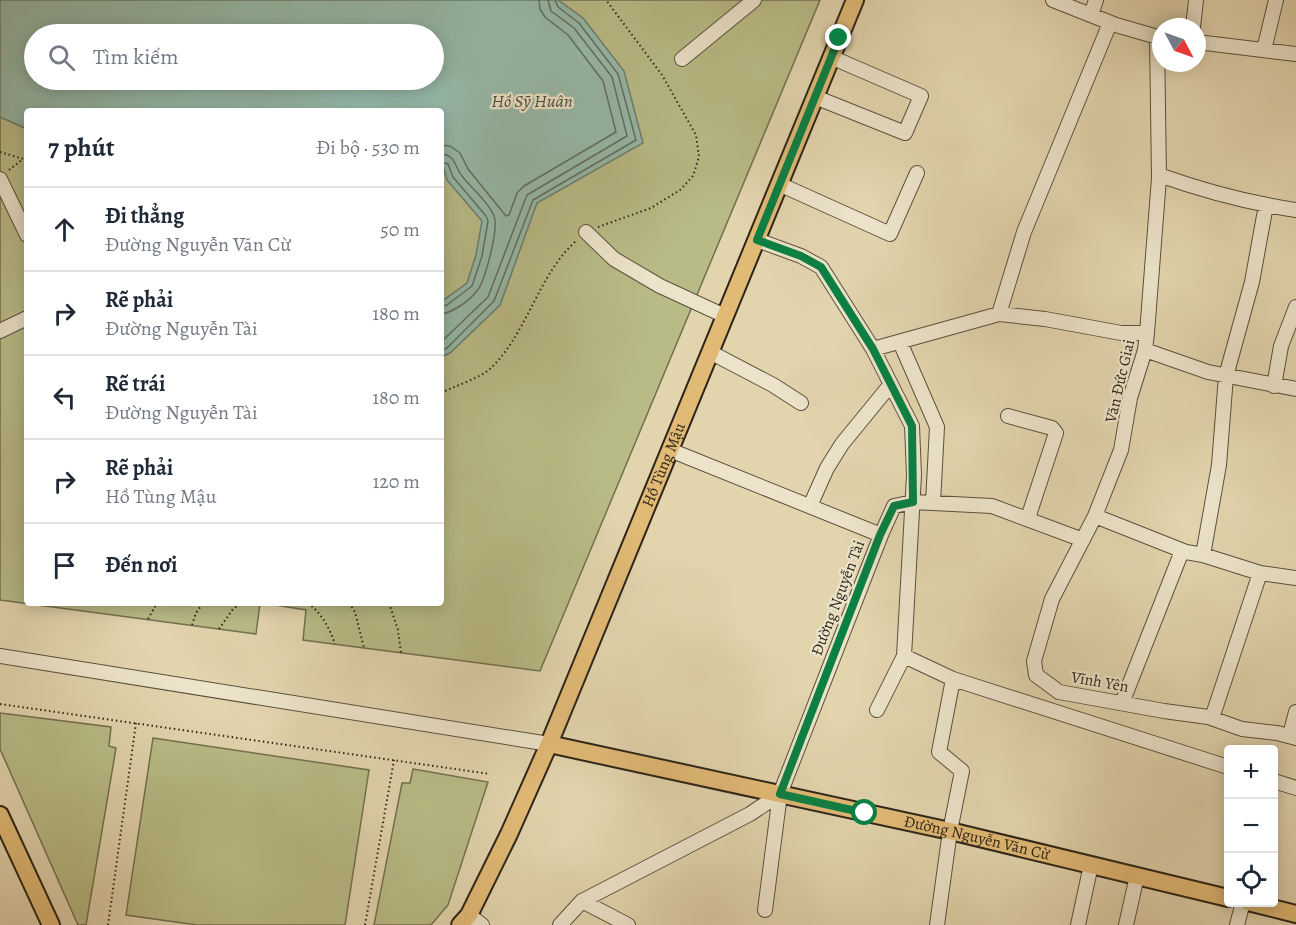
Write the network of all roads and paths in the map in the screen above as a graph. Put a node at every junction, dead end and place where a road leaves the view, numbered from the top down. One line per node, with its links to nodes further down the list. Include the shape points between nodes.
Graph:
1 (606, 0): 29 (path, via 662,75 696,135 699,158 693,176 680,190 651,208)
2 (754, 0): 16 (street)
3 (855, 0): 15 (main road, Hồ Tùng Mậu)
4 (1053, 0): 8 (street)
5 (1096, 0): 8 (street)
6 (1196, 0): 9 (street)
7 (1276, 0): 13 (street)
8 (1091, 15): 10 (street)
9 (1194, 18)
10 (1110, 22): 11 (street); 32 (street, via 1024,232)
11 (1152, 36)
12 (1206, 43): 13 (street)
13 (1264, 50): 14 (street)
14 (1296, 54)
15 (831, 57): 18 (main road, Hồ Tùng Mậu); 18 (street, via 921,96 905,134)
16 (682, 59)
17 (1159, 72): 23 (street, Văn Đức Giai)
18 (815, 97): 25 (main road, Hồ Tùng Mậu)
19 (0, 152): 20 (path)
20 (24, 160)
21 (24, 161): 24 (path)
22 (917, 173): 25 (street, via 890,234)
23 (1159, 175): 26 (street); 36 (street, Văn Đức Giai)
24 (3, 176): 28 (street)
25 (779, 184): 30 (main road, Hồ Tùng Mậu)
26 (1266, 205): 27 (street); 41 (street, via 1252,282)
27 (1296, 210)
28 (24, 228)
29 (586, 232): 33 (street, via 614,259 660,286); 45 (path, via 561,255 503,355 489,370)
30 (757, 240): 33 (main road, Hồ Tùng Mậu); 38 (street, via 821,267)
31 (1296, 307): 43 (street, via 1281,346)
32 (999, 314): 36 (street, via 1120,333); 37 (street)
33 (725, 316): 40 (main road, Hồ Tùng Mậu)
34 (24, 319): 35 (street)
35 (0, 331)
36 (1148, 333): 39 (street, Văn Đức Giai)
37 (900, 342): 38 (street); 50 (street, via 937,427)
38 (873, 349): 42 (street)
39 (1145, 350): 41 (street); 52 (street, Văn Đức Giai, via 1130,398 1121,450)
40 (710, 352): 46 (street); 48 (main road, Hồ Tùng Mậu)
41 (1226, 376): 43 (street); 57 (street, via 1219,465)
42 (891, 384): 49 (street, via 912,426); 51 (street, via 842,444)
43 (1274, 386): 44 (street)
44 (1296, 389)
45 (444, 392)
46 (801, 403)
47 (1008, 416): 53 (street, via 1052,428 1056,433)
48 (670, 450): 51 (street); 82 (main road, Hồ Tùng Mậu)
49 (913, 502): 50 (street); 54 (street, Đường Nguyễn Tài, via 894,506); 73 (street)
50 (933, 503): 53 (street, via 992,506)
51 (810, 506): 54 (street)
52 (1095, 516): 55 (street, Vĩnh Yên); 56 (street)
53 (1028, 518): 55 (street)
54 (880, 535): 88 (street, Đường Nguyễn Tài)
55 (1083, 540): 75 (street, Vĩnh Yên, via 1052,599 1034,661 1036,675 1059,692)
56 (1182, 551): 57 (street); 75 (street)
57 (1203, 555): 58 (street)
58 (1260, 573): 59 (street); 79 (street)
59 (1296, 578)
60 (155, 606): 66 (path)
61 (201, 606): 67 (path)
62 (238, 606): 68 (path)
63 (312, 606): 69 (path, via 330,628)
64 (351, 606): 70 (path)
65 (390, 606): 71 (path)
66 (148, 619)
67 (192, 625)
68 (219, 629)
69 (335, 644)
70 (364, 648)
71 (401, 653)
72 (0, 656): 82 (street)
73 (904, 656): 74 (street); 77 (street)
74 (953, 679): 84 (street); 90 (street, via 939,752 962,771)
75 (1122, 703): 79 (street, Vĩnh Yên)
76 (0, 704): 80 (path)
77 (877, 710)
78 (1296, 712): 81 (street)
79 (1212, 718): 81 (street, Vĩnh Yên, via 1242,729)
80 (136, 723): 83 (path); 101 (path)
81 (1293, 736)
82 (549, 744): 88 (main road, Đường Nguyễn Văn Cừ); 99 (main road, Hồ Tùng Mậu)
83 (394, 760): 85 (path); 103 (path)
84 (1224, 766)
85 (490, 774)
86 (1278, 782): 87 (street)
87 (1296, 788)
88 (780, 794): 90 (main road, Đường Nguyễn Văn Cừ); 94 (street, via 750,814); 97 (street, Đường Nguyễn Tài)
89 (0, 815): 100 (main road)
90 (950, 831): 91 (main road, Đường Nguyễn Văn Cừ); 106 (street)
91 (1091, 865): 92 (main road, Đường Nguyễn Văn Cừ); 107 (street)
92 (1137, 876): 93 (main road, Đường Nguyễn Văn Cừ); 108 (street)
93 (1224, 897)
94 (582, 901): 104 (street); 105 (street)
95 (1242, 907): 109 (street)
96 (1265, 907): 98 (main road)
97 (765, 910)
98 (1296, 914)
99 (471, 922)
100 (51, 925)
101 (108, 925): 102 (path)
102 (112, 925)
103 (365, 925)
104 (560, 925)
105 (628, 925)
106 (937, 925)
107 (1078, 925)
108 (1126, 925)
109 (1238, 925)

